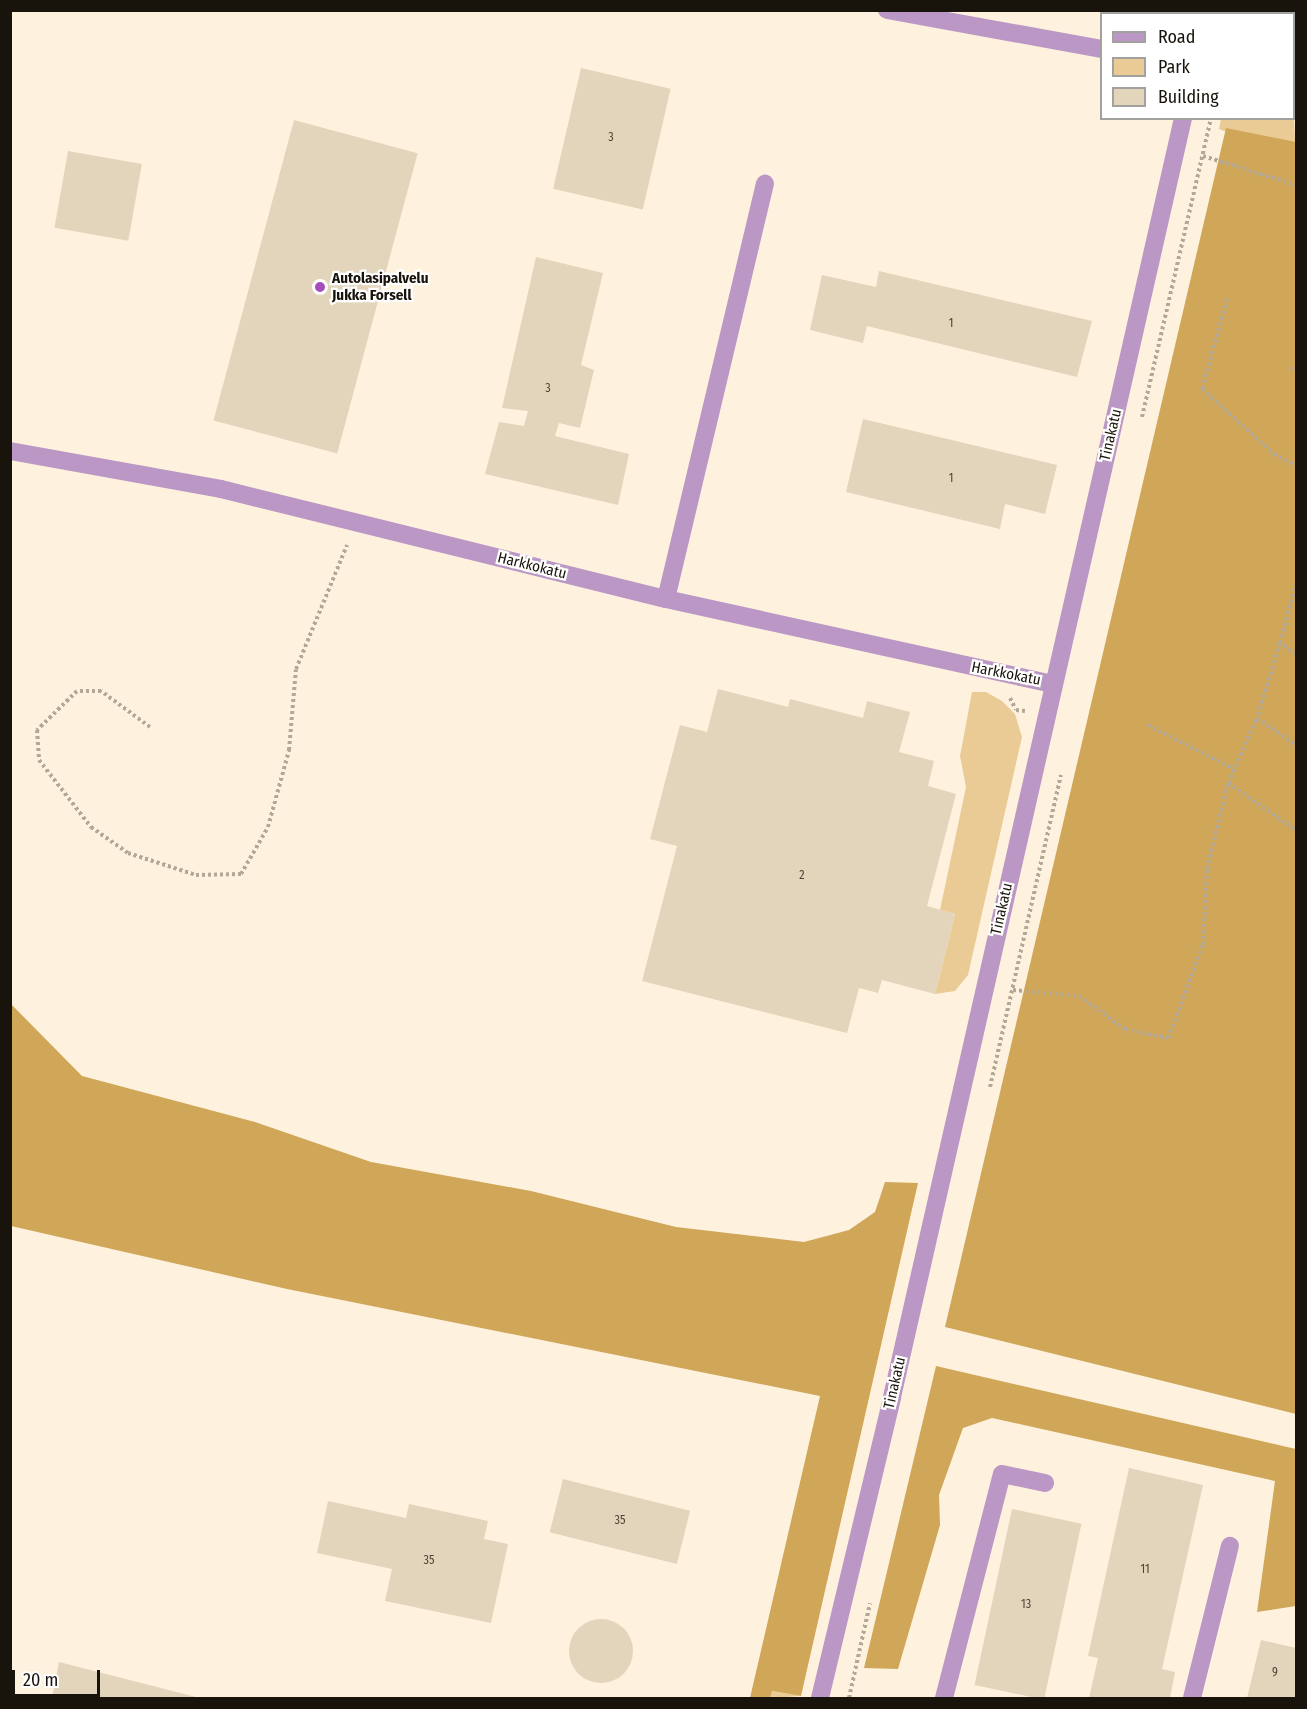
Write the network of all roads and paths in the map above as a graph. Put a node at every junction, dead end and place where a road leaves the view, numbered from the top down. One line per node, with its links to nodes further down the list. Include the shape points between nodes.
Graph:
1 (887, 10): 2 (street)
2 (1100, 49)
3 (1183, 120): 19 (street, Tinakatu)
4 (1211, 120): 5 (path)
5 (1203, 156): 7 (path); 11 (path)
6 (765, 184): 16 (street)
7 (1296, 185)
8 (1227, 299): 13 (path, via 1202,389 1274,454)
9 (1291, 368): 10 (path)
10 (1296, 372)
11 (1140, 427)
12 (10, 451): 14 (street, Harkkokatu, via 221,489)
13 (1296, 466)
14 (356, 522): 16 (street, Harkkokatu); 22 (path, via 297,669 289,750 268,827 241,874 195,875 128,853 91,827 39,760 37,730 77,692 101,691)
15 (1296, 585): 17 (path)
16 (666, 599): 19 (street, Harkkokatu)
17 (1280, 643): 18 (path); 20 (path)
18 (1296, 654)
19 (1053, 684): 32 (street, Tinakatu)
20 (1257, 718): 23 (path); 25 (path)
21 (1148, 725): 25 (path)
22 (150, 727)
23 (1296, 745)
24 (1063, 765): 28 (path)
25 (1234, 769): 26 (path)
26 (1228, 783): 27 (path); 28 (path, via 1207,868 1203,945 1168,1038 1125,1029 1078,996)
27 (1296, 830)
28 (1013, 990): 29 (path)
29 (988, 1094)
30 (1045, 1483): 33 (street, via 1002,1474)
31 (1230, 1546): 34 (street)
32 (820, 1698)
33 (944, 1698)
34 (1192, 1698)

